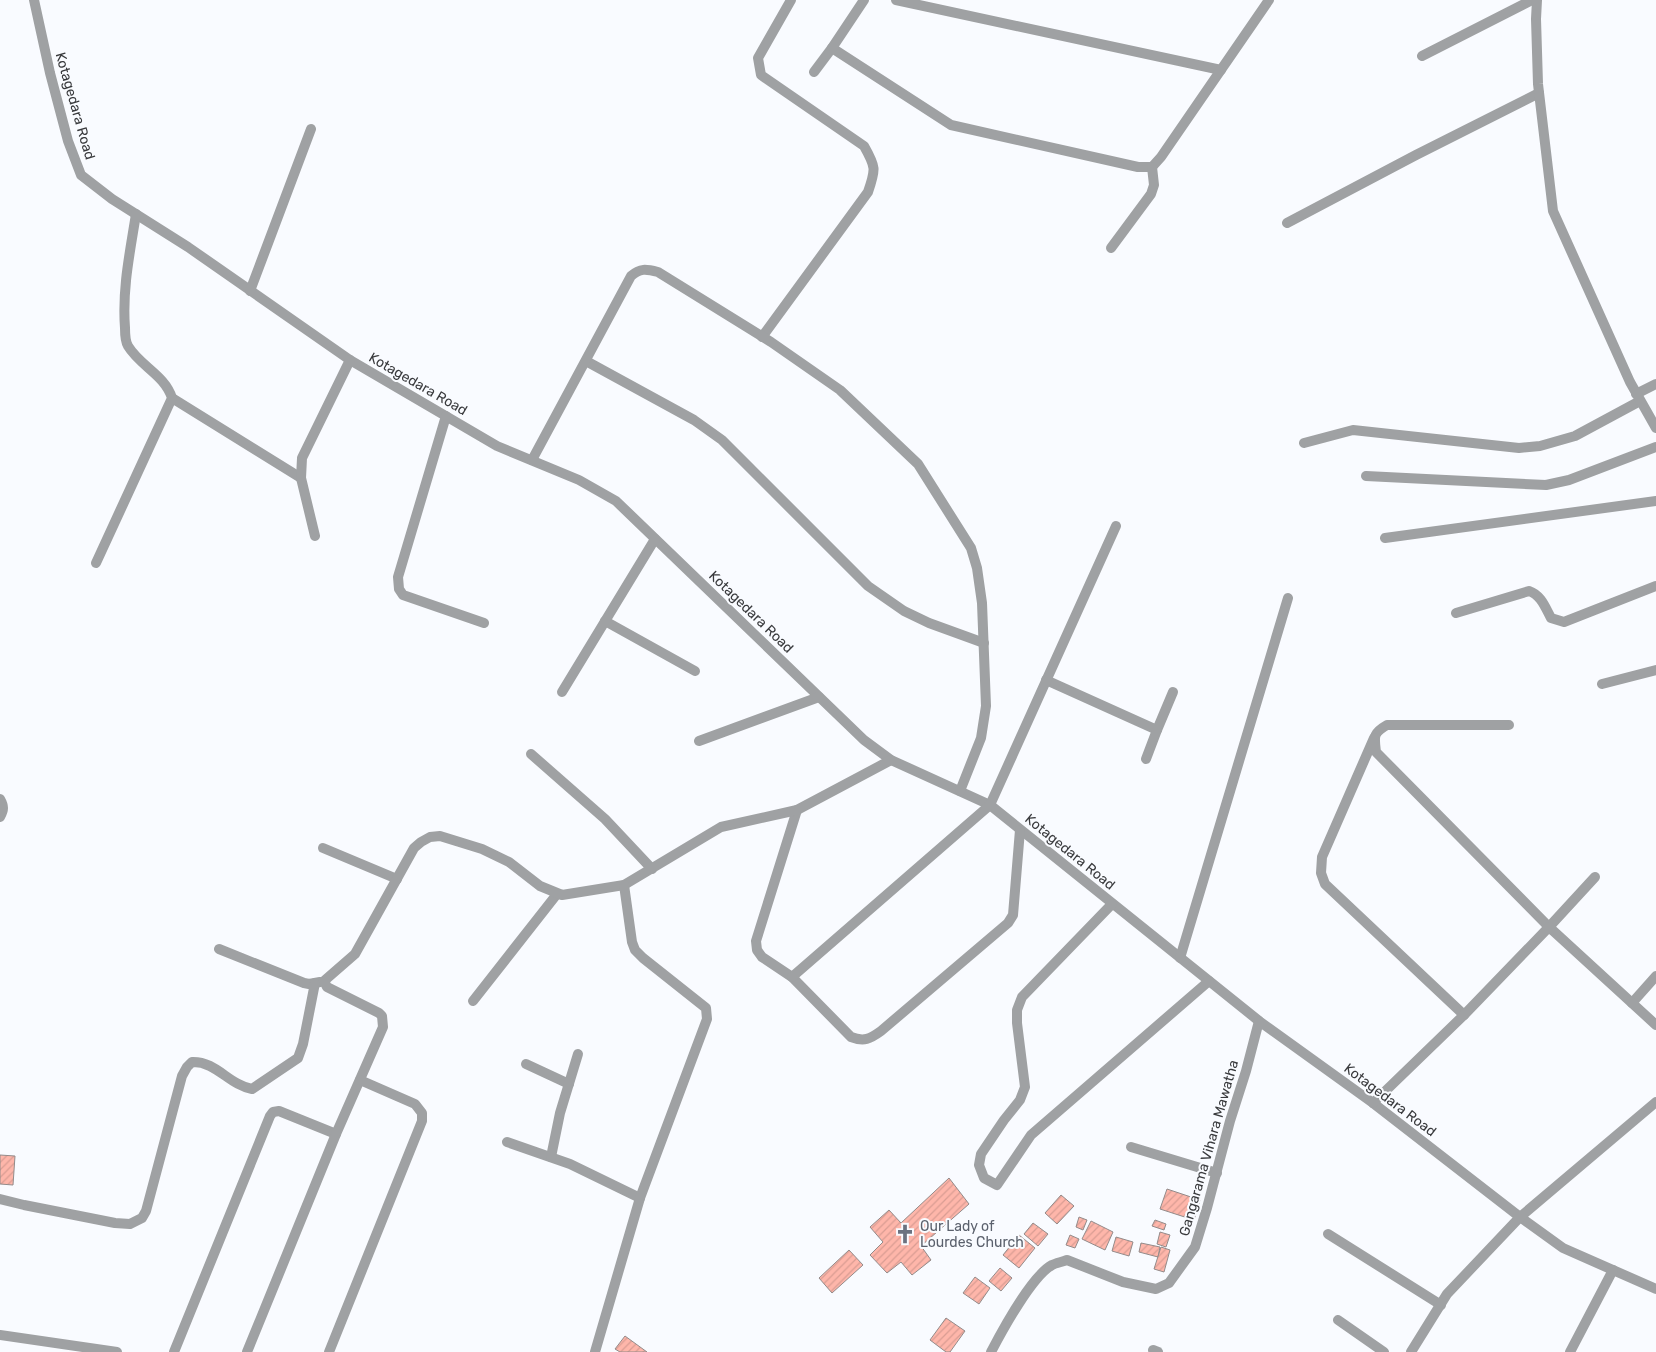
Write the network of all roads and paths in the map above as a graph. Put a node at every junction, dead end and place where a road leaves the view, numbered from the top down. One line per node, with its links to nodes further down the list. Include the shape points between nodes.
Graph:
1 (34, 0): 15 (street, Kotagedara Road, via 68,141 81,175)
2 (791, 0): 19 (street, via 758,58 761,75 864,146 874,163 874,175 868,192)
3 (864, 0): 8 (street)
4 (896, 0): 10 (street)
5 (1269, 0): 10 (street)
6 (1532, 0): 9 (street)
7 (1537, 0): 12 (street)
8 (832, 48): 11 (street); 14 (street, via 951,125 1138,167)
9 (1422, 56)
10 (1221, 70): 14 (street)
11 (814, 72)
12 (1539, 93): 16 (street); 24 (street, via 1553,212)
13 (311, 129): 18 (street)
14 (1152, 167): 17 (street, via 1154,185 1151,194)
15 (136, 214): 18 (street, Kotagedara Road, via 188,246); 23 (street, via 124,295 126,344 170,390)
16 (1287, 223)
17 (1111, 248)
18 (250, 291): 20 (street, Kotagedara Road)
19 (762, 338): 21 (street, via 658,272 645,269 631,276); 43 (street, via 840,390 918,464 971,548 982,603)
20 (350, 360): 25 (street, Kotagedara Road); 31 (street, via 302,458)
21 (586, 361): 29 (street); 43 (street, via 694,420 722,440 868,586 904,611)
22 (1656, 384): 24 (street)
23 (172, 398): 31 (street); 37 (street)
24 (1638, 398): 26 (street); 27 (street, via 1574,436 1540,446 1519,448 1352,430)
25 (446, 416): 29 (street, Kotagedara Road, via 497,446); 42 (street, via 398,583 403,595)
26 (1656, 428)
27 (1304, 442)
28 (1656, 447): 30 (street, via 1546,486)
29 (532, 460): 35 (street, Kotagedara Road, via 579,480 616,501)
30 (1366, 476)
31 (301, 478): 34 (street)
32 (1656, 501): 36 (street)
33 (1116, 526): 46 (street)
34 (315, 536)
35 (655, 538): 41 (street); 50 (street, Kotagedara Road)
36 (1386, 538)
37 (96, 563)
38 (1656, 586): 40 (street, via 1564,622 1551,618 1540,598 1529,590)
39 (1288, 598): 73 (street)
40 (1456, 613)
41 (605, 621): 45 (street); 48 (street)
42 (484, 623)
43 (984, 643): 58 (street, via 984,722)
44 (1656, 670): 47 (street)
45 (695, 671)
46 (1046, 680): 52 (street); 60 (street)
47 (1602, 684)
48 (562, 692)
49 (1173, 692): 52 (street)
50 (819, 696): 54 (street); 56 (street, Kotagedara Road, via 864,740)
51 (1509, 725): 53 (street, via 1387,725)
52 (1158, 730): 57 (street)
53 (1374, 738): 71 (street, via 1376,752); 80 (street, via 1322,857 1321,873 1325,884)
54 (699, 740)
55 (531, 754): 65 (street, via 605,818)
56 (891, 760): 58 (street, Kotagedara Road); 61 (street)
57 (1146, 760)
58 (960, 791): 60 (street, Kotagedara Road)
59 (0, 799): 62 (street, via 3,811)
60 (990, 805): 63 (street, Kotagedara Road); 75 (street)
61 (796, 810): 65 (street, via 721,827); 75 (street, via 756,941 762,957)
62 (0, 817)
63 (1020, 830): 70 (street, Kotagedara Road); 75 (street, via 1013,915 1008,923 870,1039 851,1037)
64 (323, 848): 67 (street)
65 (652, 869): 68 (street)
66 (1595, 877): 71 (street)
67 (397, 879): 69 (street, via 414,848 430,837 440,836 482,849 509,862 540,886); 77 (street, via 355,954)
68 (624, 885): 69 (street, via 562,896); 94 (street, via 635,950 702,1004 708,1019)
69 (557, 894): 78 (street)
70 (1112, 904): 73 (street, Kotagedara Road); 76 (street, via 1022,997 1017,1010 1025,1087 1020,1100 981,1154 979,1165 984,1178 997,1185 1031,1135)
71 (1549, 927): 79 (street); 80 (street)
72 (219, 949): 77 (street, via 304,983)
73 (1180, 958): 76 (street, Kotagedara Road)
74 (1656, 976): 79 (street)
75 (792, 977)
76 (1209, 981): 81 (street, Kotagedara Road)
77 (319, 982): 85 (street, via 382,1016 383,1027); 95 (street, via 298,1058 252,1089 237,1084 205,1063 192,1062 187,1067 142,1218 130,1224 115,1223)
78 (473, 1002)
79 (1632, 1003): 82 (street)
80 (1464, 1015): 88 (street)
81 (1259, 1021): 88 (street, Kotagedara Road); 93 (street, Gangarama Vihara Mawatha)
82 (1656, 1025)
83 (578, 1054): 86 (street)
84 (526, 1064): 86 (street)
85 (360, 1080): 89 (street); 106 (street, via 415,1104 422,1112 422,1121)
86 (569, 1084): 92 (street)
87 (1656, 1102): 96 (street)
88 (1373, 1104): 96 (street, Kotagedara Road)
89 (336, 1134): 104 (street, via 279,1111 273,1112); 105 (street)
90 (507, 1142): 92 (street)
91 (1131, 1147): 93 (street)
92 (551, 1157): 94 (street)
93 (1217, 1173): 108 (street, Gangarama Vihara Mawatha, via 1195,1247 1169,1283 1156,1289 1123,1282 1067,1260 1051,1265 1036,1278)
94 (640, 1198): 107 (street)
95 (0, 1199)
96 (1520, 1217): 98 (street, Kotagedara Road, via 1563,1248); 100 (street)
97 (1328, 1234): 100 (street)
98 (1614, 1270): 99 (street, Kotagedara Road); 111 (street)
99 (1656, 1289)
100 (1440, 1305): 110 (street)
101 (1338, 1320): 109 (street)
102 (0, 1335): 103 (street)
103 (117, 1352)
104 (174, 1352)
105 (247, 1352)
106 (329, 1352)
107 (595, 1352)
108 (991, 1352)
109 (1384, 1352)
110 (1411, 1352)
111 (1570, 1352)

